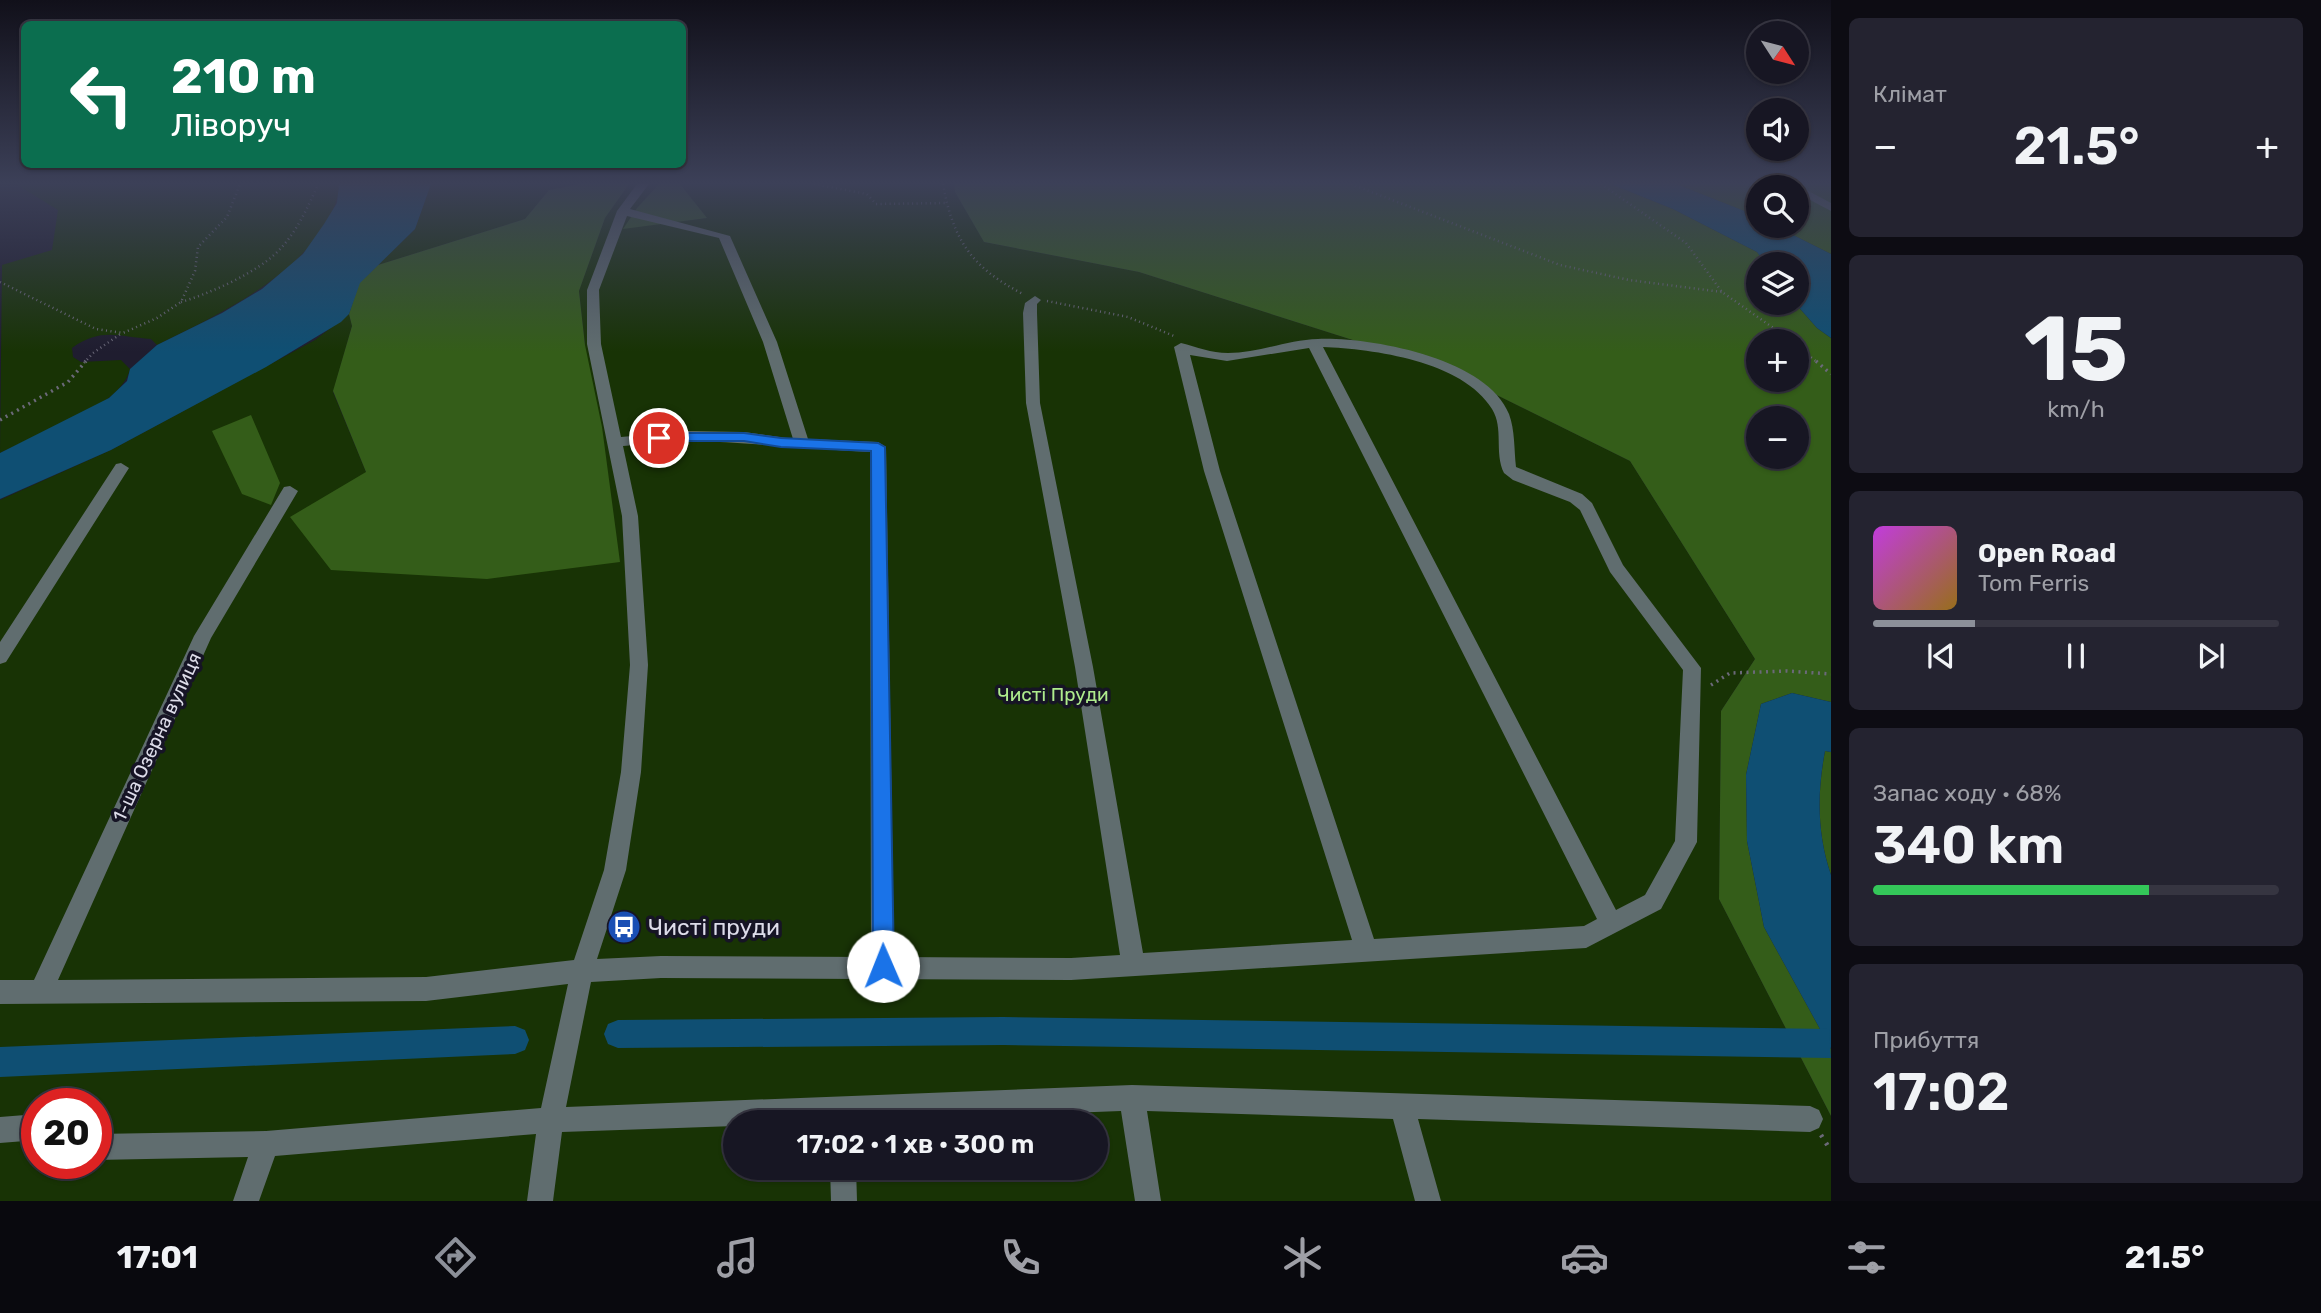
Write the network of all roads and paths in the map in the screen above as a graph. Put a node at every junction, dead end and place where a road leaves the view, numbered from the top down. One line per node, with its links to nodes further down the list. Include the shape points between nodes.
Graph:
1 (205, 240): 11 (path, via 198,247 195,271)
2 (285, 240): 11 (path, via 269,261)
3 (612, 240): 19 (street, via 593,290 594,344)
4 (726, 240): 20 (street, via 770,342)
5 (959, 240): 10 (path, via 968,256 1011,289)
6 (1496, 240): 9 (path, via 1560,265)
7 (1682, 240): 9 (path)
8 (0, 282): 13 (path, via 96,329)
9 (1722, 292): 12 (path)
10 (1035, 300): 15 (path, via 1135,319 1177,338); 28 (street, via 1030,313 1033,403 1084,667)
11 (181, 302): 13 (path)
12 (1775, 329)
13 (123, 333): 18 (path, via 93,353 68,382)
14 (1314, 344): 15 (street, via 1242,358); 25 (street, via 1389,349 1447,369 1485,392 1503,419 1509,468 1576,498 1586,507 1616,568 1692,668); 26 (street)
15 (1181, 347): 27 (street, via 1212,471)
16 (1809, 356): 17 (path)
17 (1831, 374)
18 (0, 420)
19 (614, 442): 20 (street, via 688,436); 30 (street, via 630,516 639,665 631,772 615,870)
20 (802, 444): 29 (street, via 878,447)
21 (121, 468): 23 (street)
22 (289, 491): 31 (street, 1-ша Озерна вулиця, via 203,636)
23 (0, 657)
24 (1831, 675): 25 (path, via 1730,673)
25 (1691, 693): 26 (street, via 1686,842 1653,902)
26 (1611, 924): 27 (street, via 1586,937)
27 (1367, 952): 28 (street)
28 (1133, 964): 29 (street, via 1071,969)
29 (883, 966): 30 (street)
30 (582, 971): 31 (street, via 426,989); 38 (street)
31 (41, 990): 32 (street)
32 (0, 992)
33 (1132, 1098): 34 (street); 35 (street); 47 (street)
34 (1402, 1107): 37 (street); 48 (street)
35 (914, 1110)
36 (723, 1116): 38 (street)
37 (1810, 1119)
38 (551, 1120): 41 (street); 45 (street)
39 (21, 1128): 40 (street)
40 (0, 1130)
41 (266, 1144): 42 (street); 44 (street)
42 (112, 1147)
43 (843, 1180): 46 (street)
44 (246, 1201)
45 (540, 1201)
46 (844, 1201)
47 (1148, 1201)
48 (1428, 1201)

